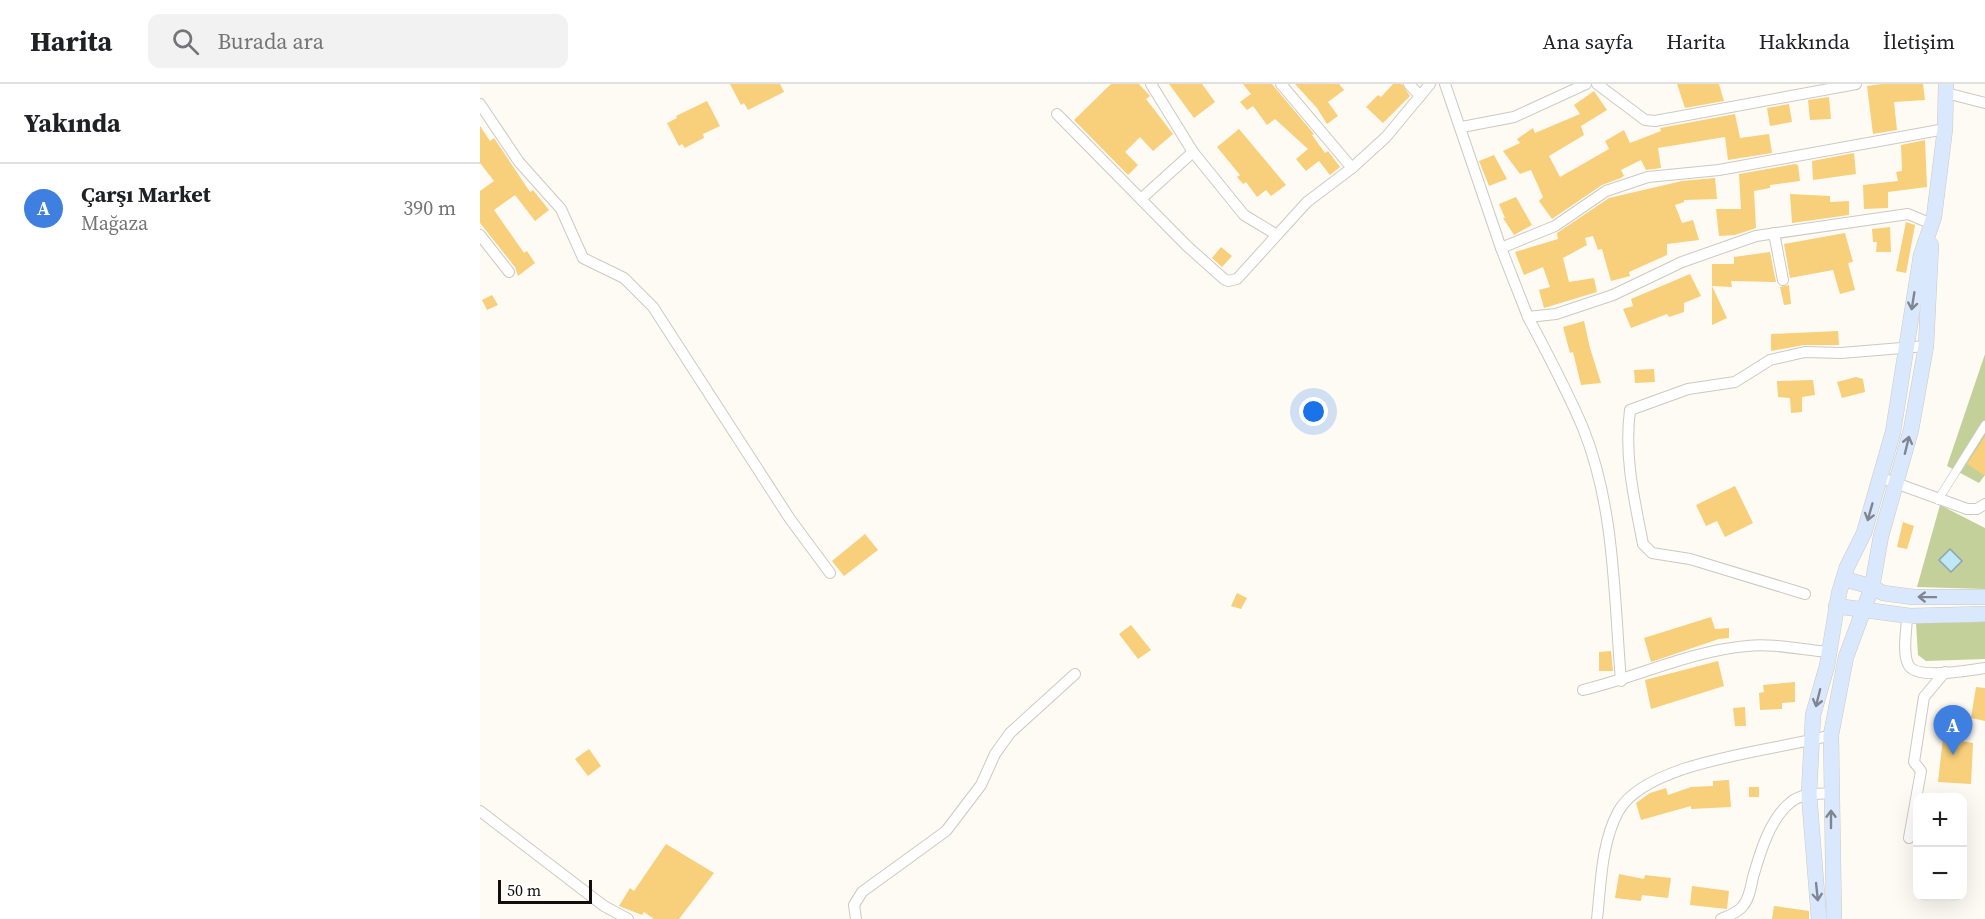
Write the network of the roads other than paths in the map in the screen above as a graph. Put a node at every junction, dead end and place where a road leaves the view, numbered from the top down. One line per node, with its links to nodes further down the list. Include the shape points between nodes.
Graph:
1 (1151, 84): 16 (street)
2 (1281, 84): 17 (street)
3 (1409, 84): 10 (street)
4 (1430, 84): 10 (street)
5 (1445, 84): 14 (street)
6 (1586, 84): 14 (street, via 1514,117)
7 (1597, 84): 8 (street, via 1645,120 1655,121)
8 (1856, 84)
9 (1946, 88): 11 (street); 15 (main road)
10 (1420, 96): 17 (street)
11 (1985, 103)
12 (480, 104): 34 (street, via 519,162 561,209 583,258 624,278 653,307 790,519)
13 (1057, 114): 18 (street)
14 (1462, 127): 23 (street)
15 (1945, 129): 19 (main road); 23 (street, via 1719,170 1648,177 1606,191 1554,226)
16 (1194, 152): 18 (street); 21 (street, via 1244,215)
17 (1352, 168): 21 (street, via 1307,202)
18 (1142, 198): 21 (street, via 1187,246 1228,281 1238,279)
19 (1932, 224): 20 (street, via 1908,214); 27 (main road); 28 (main road, one-way to 28, via 1921,255)
20 (1774, 233): 25 (street); 26 (street, via 1682,262 1556,315)
21 (1277, 235)
22 (480, 236): 24 (street)
23 (1501, 248): 26 (street)
24 (508, 272)
25 (1783, 280)
26 (1528, 317): 47 (street, via 1584,429 1600,488 1610,536)
27 (1926, 346): 28 (street); 31 (main road, one-way to 27)
28 (1906, 348): 30 (main road, via 1893,432); 37 (street, via 1805,352 1770,360 1735,382 1688,389 1630,410 1626,438 1629,471 1643,544 1652,553 1690,559)
29 (1985, 425): 32 (street)
30 (1879, 477): 31 (street); 35 (main road, one-way to 35, via 1864,533)
31 (1897, 483): 32 (street); 36 (main road, via 1881,536)
32 (1938, 500): 33 (street, via 1971,510)
33 (1985, 504)
34 (831, 573)
35 (1845, 579): 36 (main road); 39 (main road)
36 (1872, 587): 38 (main road, one-way to 36, via 1913,597 1883,593); 40 (main road)
37 (1805, 594)
38 (1985, 597)
39 (1836, 606): 40 (main road); 43 (main road)
40 (1865, 612): 42 (main road); 49 (main road, via 1846,657)
41 (1985, 614): 42 (main road)
42 (1907, 615): 45 (street, via 1908,664 1918,673)
43 (1829, 652): 47 (street, via 1749,645 1701,653); 50 (main road, one-way to 50)
44 (1985, 668): 45 (street)
45 (1945, 672): 54 (street, via 1924,697 1914,762 1922,771)
46 (1075, 674): 56 (street, via 1010,733 981,785 945,831 862,892 854,905)
47 (1621, 681): 48 (street)
48 (1583, 690)
49 (1831, 735): 50 (street); 51 (main road)
50 (1810, 741): 52 (main road); 57 (street, via 1725,757 1666,775 1630,795 1617,813 1606,845)
51 (1831, 793): 52 (street); 60 (main road, one-way to 51)
52 (1809, 794): 58 (street, via 1791,802 1774,824 1748,898 1742,908); 59 (main road, one-way to 59)
53 (480, 811): 55 (street, via 604,906)
54 (1909, 838)
55 (628, 919)
56 (856, 919)
57 (1597, 919)
58 (1722, 919)
59 (1819, 919)
60 (1834, 919)

